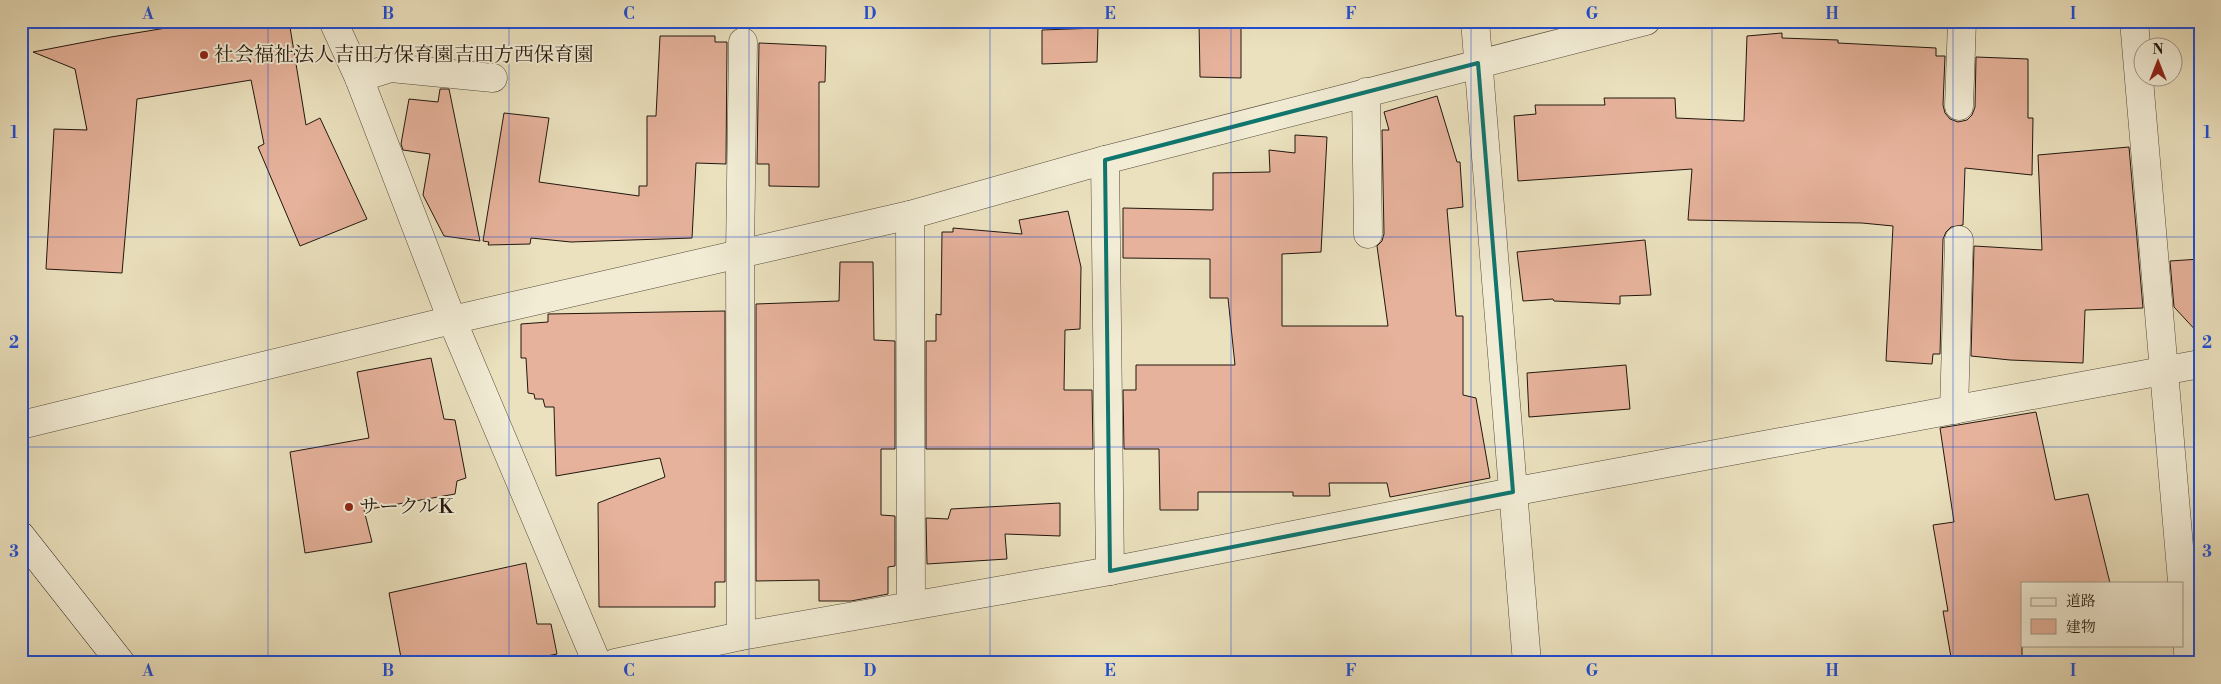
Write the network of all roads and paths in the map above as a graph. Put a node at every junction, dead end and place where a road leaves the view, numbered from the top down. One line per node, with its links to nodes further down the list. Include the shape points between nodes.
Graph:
1 (333, 21): 8 (street)
2 (1475, 21): 7 (street)
3 (1646, 21): 7 (street)
4 (1962, 21): 11 (street)
5 (2134, 21): 19 (street)
6 (743, 42): 16 (street)
7 (1478, 63): 10 (street); 22 (street)
8 (359, 78): 9 (street, via 391,68); 17 (street)
9 (493, 78)
10 (1366, 92): 12 (street); 14 (street)
11 (1959, 106)
12 (1105, 160): 13 (street); 24 (street)
13 (910, 215): 16 (street); 27 (street)
14 (1368, 234)
15 (1959, 240): 20 (street)
16 (740, 253): 17 (street); 28 (street)
17 (452, 320): 21 (street); 30 (street)
18 (2200, 364): 19 (street)
19 (2165, 371): 20 (street); 25 (street)
20 (1954, 410): 22 (street)
21 (21, 426)
22 (1513, 492): 24 (street); 32 (street)
23 (21, 536): 29 (street)
24 (1110, 571): 27 (street)
25 (2182, 582)
26 (2184, 602): 33 (street)
27 (911, 605): 28 (street)
28 (741, 636): 31 (street)
29 (121, 663)
30 (598, 663)
31 (615, 663)
32 (1527, 663)
33 (2189, 663)

